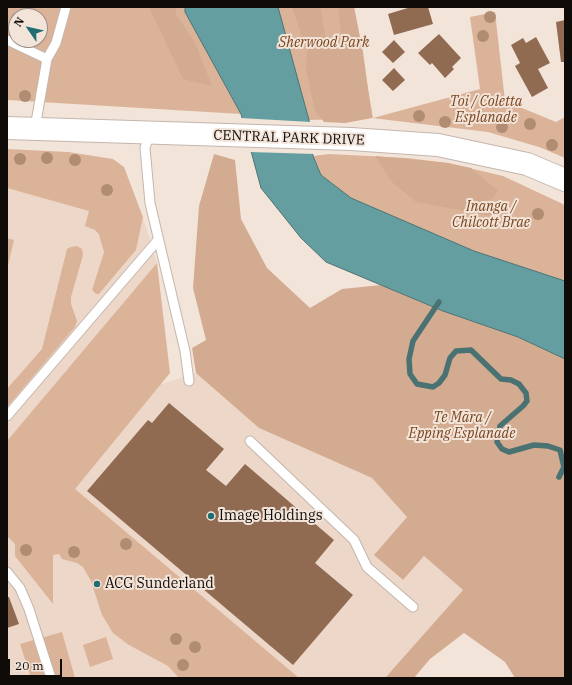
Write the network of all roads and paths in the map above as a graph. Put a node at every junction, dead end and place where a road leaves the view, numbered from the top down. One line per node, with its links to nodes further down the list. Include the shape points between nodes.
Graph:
1 (66, 7): 3 (lane, via 56,43)
2 (7, 40): 3 (lane)
3 (47, 59): 5 (lane)
4 (7, 128): 5 (main road, CENTRAL PARK DRIVE)
5 (36, 128): 6 (main road, CENTRAL PARK DRIVE)
6 (150, 133): 7 (main road, CENTRAL PARK DRIVE, via 351,138 438,145 527,164); 8 (lane, via 145,148 147,180)
7 (565, 180)
8 (158, 240): 9 (lane, via 185,351); 10 (lane)
9 (189, 381)
10 (7, 416)
11 (250, 441): 13 (lane, via 354,540 367,567)
12 (7, 572): 14 (lane, via 20,588 29,609)
13 (413, 607)
14 (51, 678)

